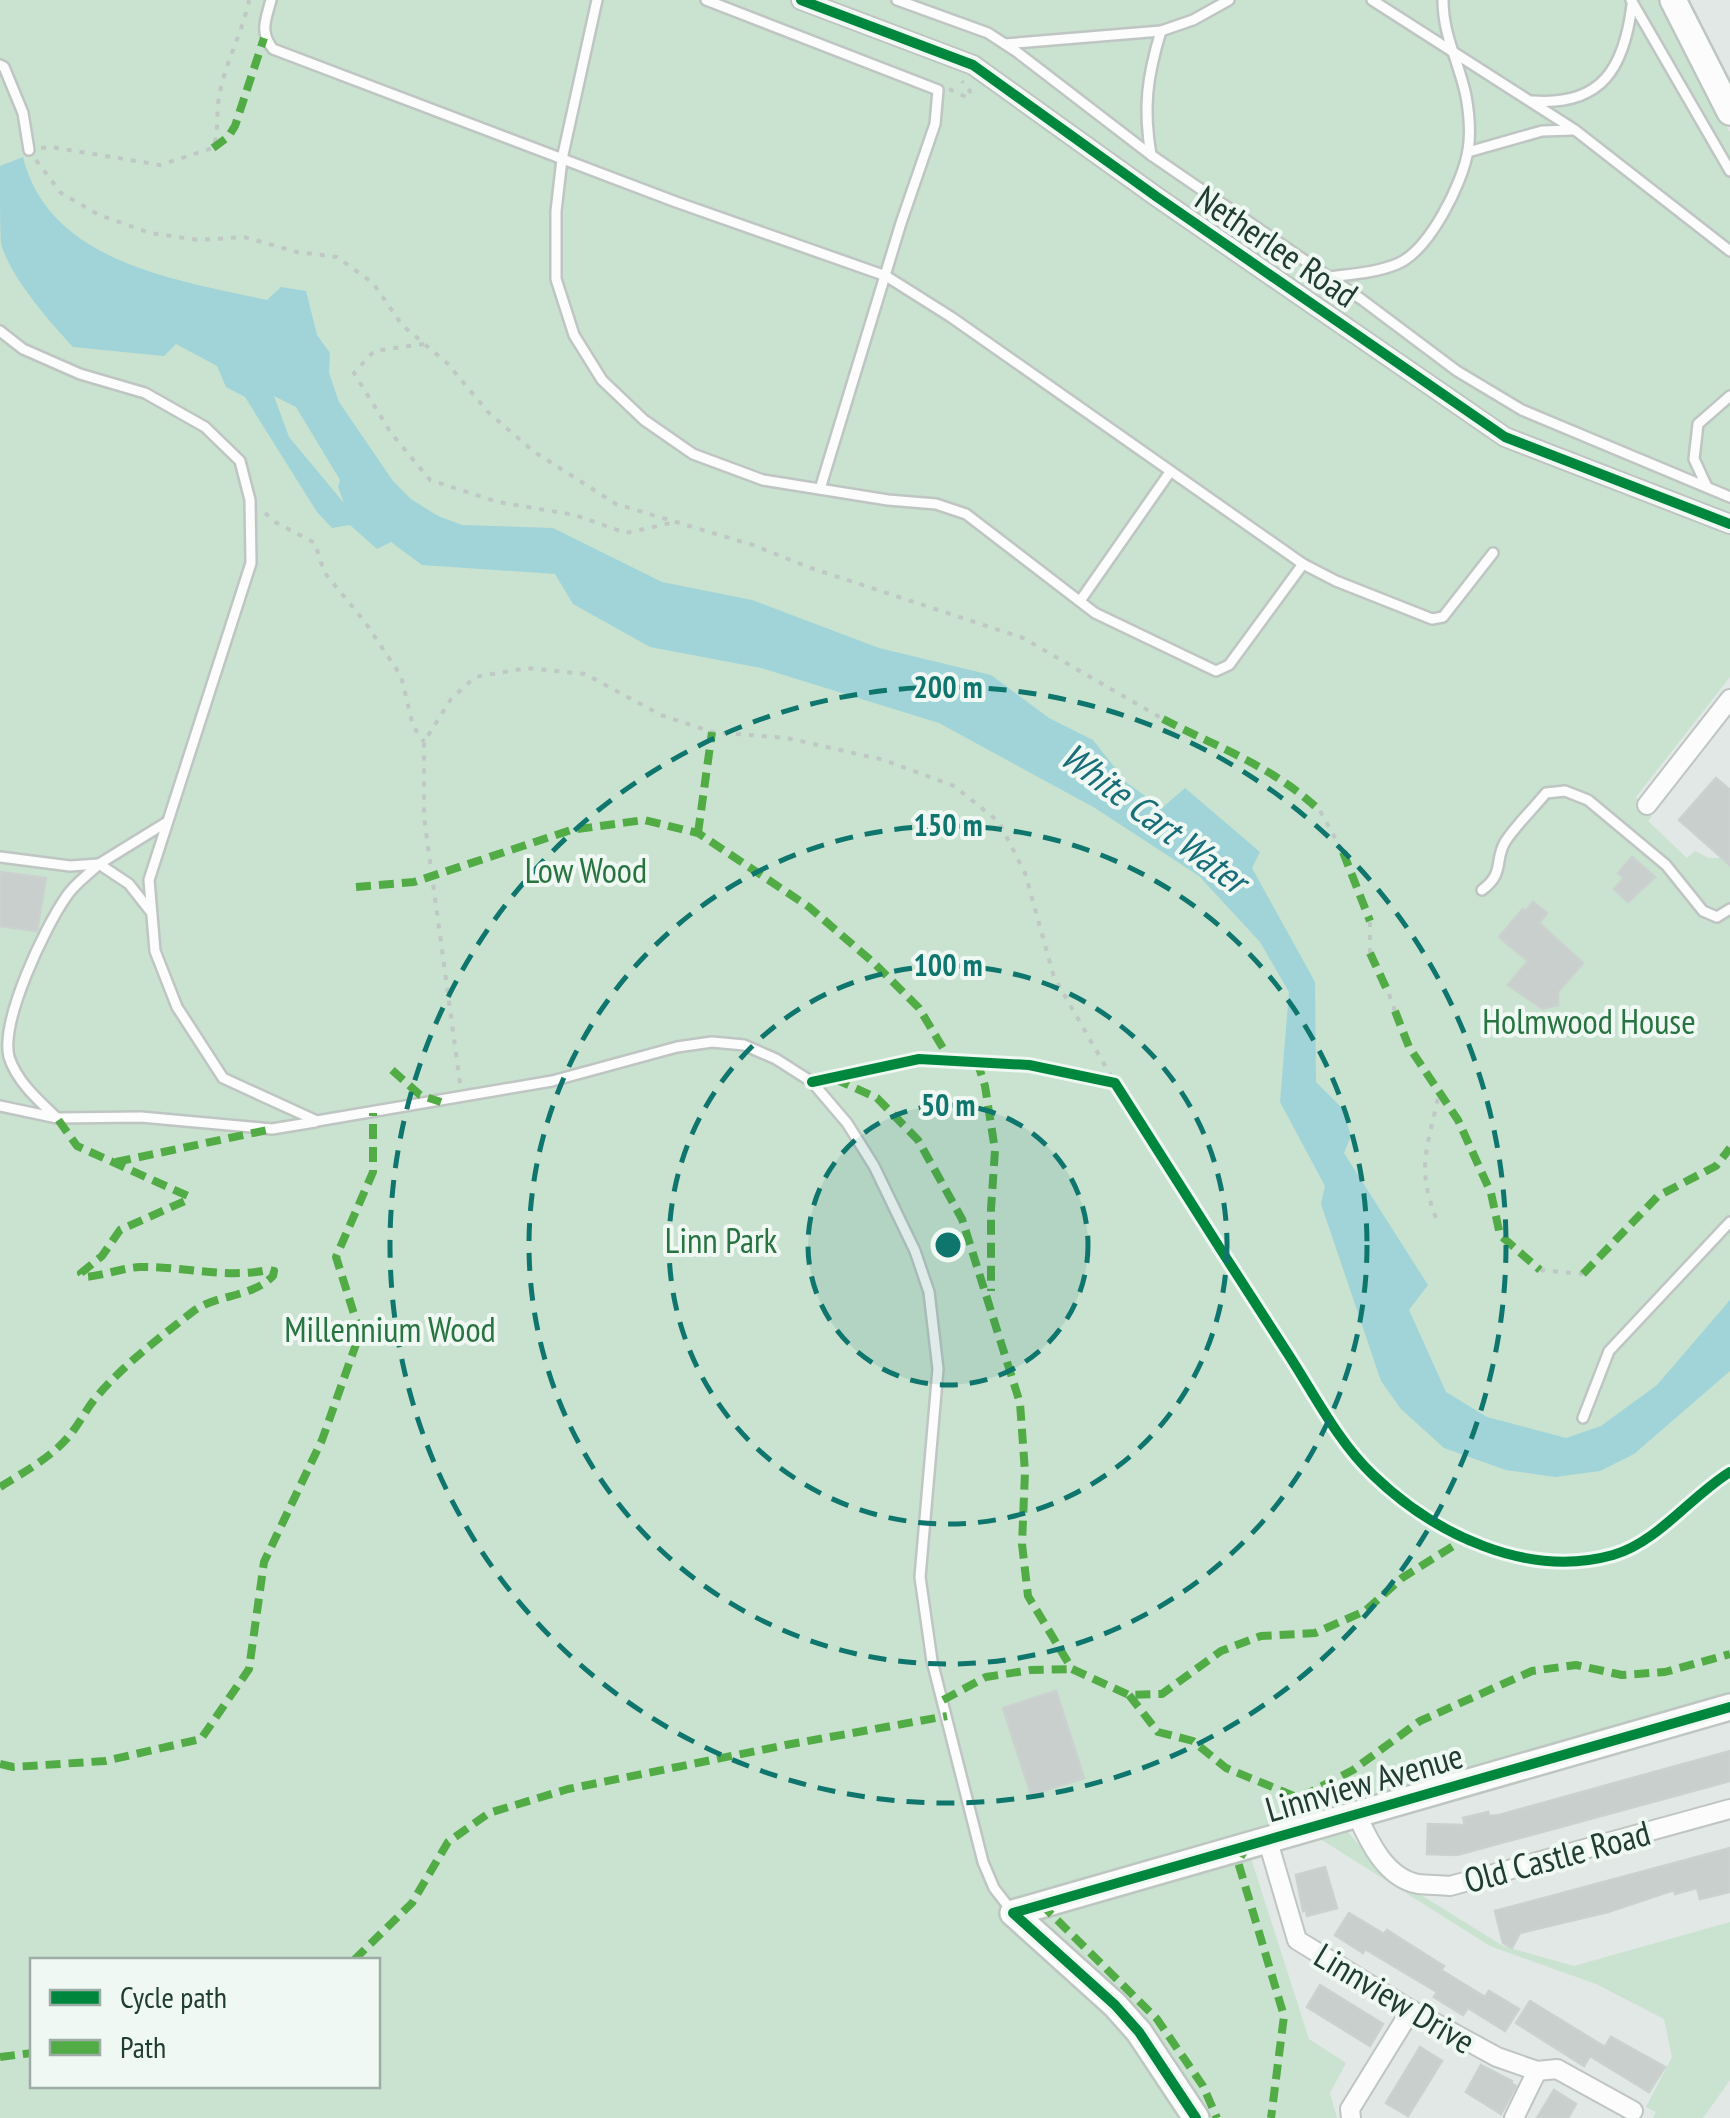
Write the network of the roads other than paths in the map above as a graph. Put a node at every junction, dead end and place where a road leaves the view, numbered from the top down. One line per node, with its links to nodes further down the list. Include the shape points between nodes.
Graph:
1 (272, 0): 21 (lane, via 264,38 273,49)
2 (598, 0): 21 (lane)
3 (706, 0): 24 (lane, via 938,90 935,124)
4 (801, 0): 32 (street, Netherlee Road, via 973,65 1506,437)
5 (897, 0): 12 (lane)
6 (1229, 0): 11 (lane)
7 (1372, 0): 13 (lane)
8 (1443, 0): 13 (lane)
9 (1673, 0): 15 (street)
10 (1631, 1): 16 (lane, via 1621,58 1604,82 1578,98); 22 (lane)
11 (1160, 32): 12 (lane); 20 (lane, via 1144,117)
12 (1005, 44): 20 (lane)
13 (1450, 49): 16 (lane); 19 (lane, via 1466,94)
14 (0, 65): 18 (lane, via 23,113)
15 (1727, 99)
16 (1531, 100): 17 (lane)
17 (1575, 130): 19 (lane, via 1542,131); 23 (lane)
18 (29, 150)
19 (1468, 152): 25 (lane, via 1434,231 1400,263)
20 (1151, 155): 25 (lane)
21 (562, 158): 24 (lane); 30 (lane, via 556,279 574,335 602,380 693,454 763,480)
22 (1730, 172)
23 (1730, 251)
24 (886, 276): 28 (lane); 30 (lane)
25 (1329, 277): 29 (lane, via 1522,410)
26 (0, 331): 38 (lane, via 80,374 145,393 205,427 240,461 250,500 251,563)
27 (1730, 396): 29 (lane, via 1698,424 1694,459)
28 (1170, 472): 34 (lane); 35 (lane)
29 (1707, 487): 31 (lane)
30 (820, 489): 35 (lane, via 966,514)
31 (1730, 496)
32 (1730, 524)
33 (1493, 553): 34 (lane, via 1444,617 1432,620)
34 (1303, 564): 35 (lane, via 1229,666 1216,671)
35 (1080, 600)
36 (1730, 699): 37 (street)
37 (1647, 805)
38 (167, 822): 40 (lane); 43 (lane, via 149,880)
39 (0, 857): 40 (lane)
40 (100, 864): 43 (lane, via 129,884); 44 (lane, via 67,894 34,957 9,1016)
41 (1482, 890): 42 (lane, via 1495,880 1502,846 1546,793 1566,791 1588,800 1666,865 1703,912 1716,917)
42 (1730, 910)
43 (152, 914): 48 (lane, via 156,951 177,1008 223,1078)
44 (8, 1055): 45 (lane); 47 (lane, via 29,1092)
45 (0, 1064)
46 (0, 1106): 47 (lane)
47 (57, 1118): 48 (lane, via 142,1117 272,1129)
48 (317, 1121): 55 (lane, via 462,1098 712,1042 744,1045 812,1082 874,1166 928,1292 938,1369 920,1577 924,1612 983,1862)
49 (1730, 1222): 50 (lane, via 1610,1351)
50 (1584, 1418)
51 (1730, 1708): 53 (street, Linnview Avenue)
52 (1730, 1809): 53 (street, Old Castle Road, via 1450,1886 1402,1877 1368,1842)
53 (1358, 1815): 54 (street, Linnview Avenue)
54 (1266, 1838): 55 (street, Linnview Avenue); 56 (street, Linnview Drive, via 1297,1940)
55 (1013, 1913): 59 (street, via 1115,2005)
56 (1410, 2010): 57 (street, Linnview Drive); 60 (street, via 1350,2110)
57 (1537, 2071): 58 (street, Linnview Drive, via 1557,2069); 61 (street)
58 (1633, 2110)
59 (1196, 2118)
60 (1352, 2118)
61 (1514, 2118)

